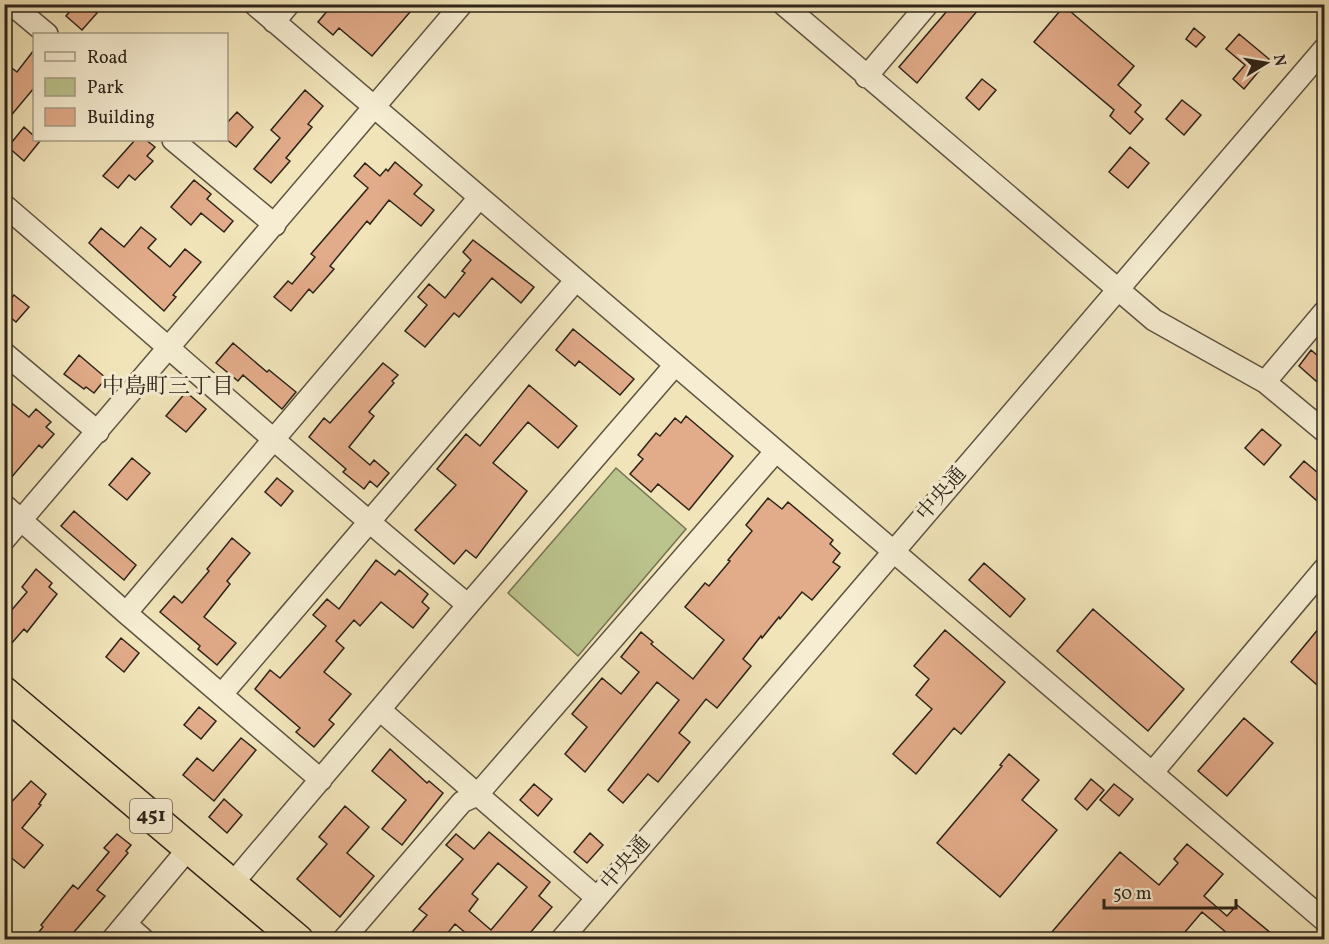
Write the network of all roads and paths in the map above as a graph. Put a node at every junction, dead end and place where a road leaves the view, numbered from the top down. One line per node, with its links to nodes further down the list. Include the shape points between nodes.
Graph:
1 (254, 4): 7 (street)
2 (289, 4): 7 (street)
3 (462, 4): 11 (street)
4 (783, 4): 10 (street)
5 (928, 4): 10 (street)
6 (11, 8): 8 (street)
7 (274, 22): 11 (street)
8 (46, 33)
9 (1324, 50): 17 (street, 中央通)
10 (866, 77): 17 (street)
11 (374, 108): 13 (street); 15 (street)
12 (174, 141): 15 (street)
13 (479, 198): 16 (street); 25 (street)
14 (4, 205): 19 (street)
15 (275, 225): 19 (street)
16 (576, 280): 21 (street); 29 (street)
17 (1117, 290): 22 (street, via 1154,320); 31 (street, 中央通)
18 (1324, 312): 22 (street)
19 (170, 348): 24 (street); 25 (street)
20 (4, 353): 24 (street)
21 (675, 366): 26 (street); 33 (street)
22 (1265, 382): 23 (street)
23 (1324, 431)
24 (98, 432): 28 (street)
25 (273, 439): 29 (street); 34 (street)
26 (776, 451): 31 (street); 40 (street)
27 (4, 505): 28 (street)
28 (22, 520): 30 (street); 34 (street)
29 (367, 522): 33 (street); 36 (street)
30 (4, 540)
31 (894, 551): 38 (street); 43 (street, 中央通)
32 (1324, 569): 38 (street)
33 (468, 605): 37 (street)
34 (126, 613): 36 (street)
35 (4, 692): 41 (highway, 451)
36 (222, 694): 39 (street)
37 (380, 710): 39 (street); 40 (street)
38 (1152, 773): 44 (street)
39 (321, 780): 42 (street)
40 (477, 795): 43 (street); 48 (street, via 462,802)
41 (189, 848): 42 (highway, 451); 45 (street)
42 (232, 884): 47 (highway, 451)
43 (597, 898): 49 (street, 中央通)
44 (1324, 920)
45 (119, 932): 46 (street)
46 (144, 939)
47 (298, 939)
48 (344, 939)
49 (561, 939)

